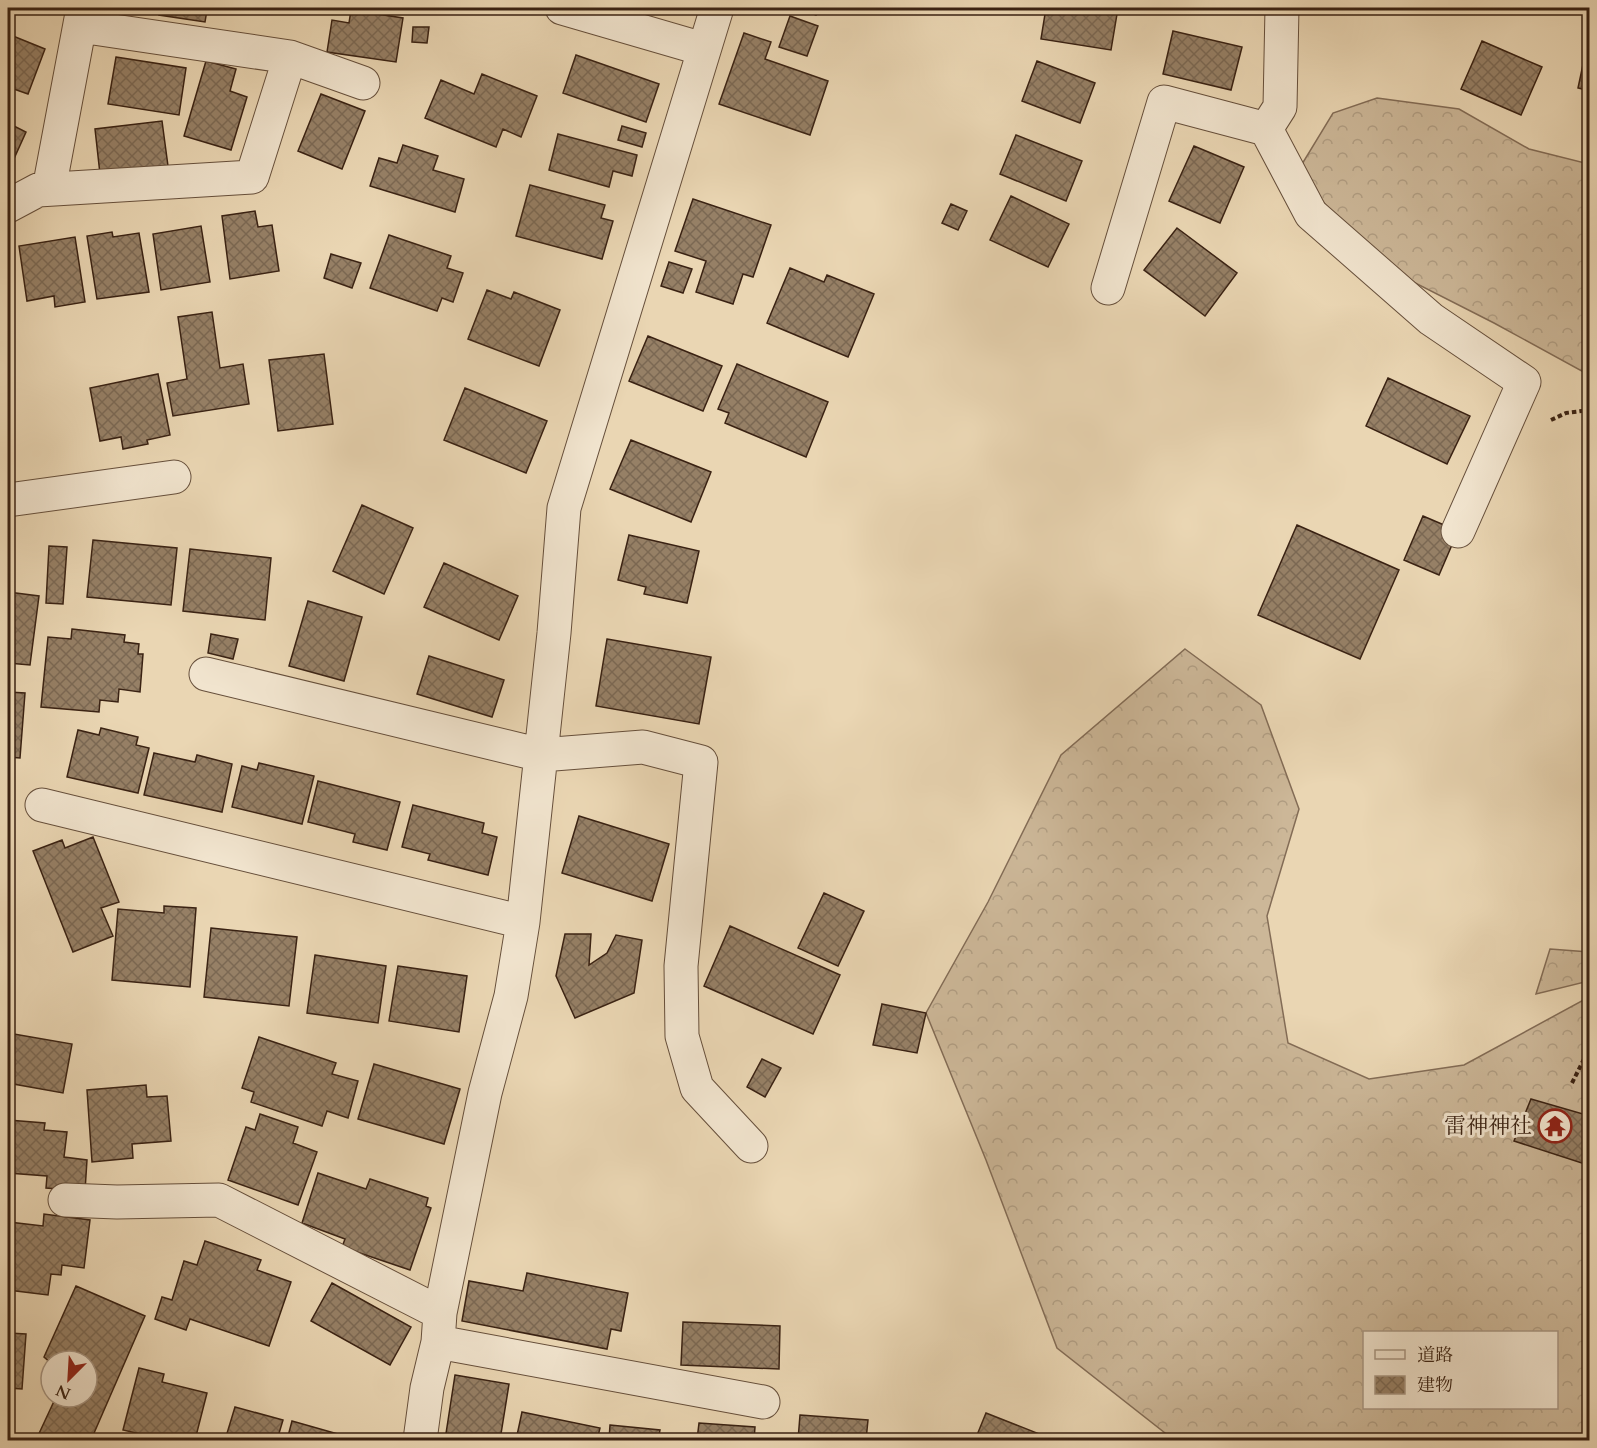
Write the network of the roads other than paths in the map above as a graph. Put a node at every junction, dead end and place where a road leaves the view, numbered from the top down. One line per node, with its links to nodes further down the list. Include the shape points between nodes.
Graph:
1 (562, 8): 5 (street)
2 (717, 8): 5 (street)
3 (1282, 8): 8 (street, via 1280,107)
4 (81, 17): 6 (street); 9 (street)
5 (703, 49): 16 (street, via 564,507)
6 (290, 57): 7 (street); 9 (street, via 252,177)
7 (363, 83)
8 (1266, 129): 11 (street, via 1164,102); 14 (street, via 1311,214 1431,318 1524,382)
9 (49, 189): 10 (street, via 38,190)
10 (8, 206)
11 (1108, 288)
12 (174, 477): 13 (street)
13 (8, 500)
14 (1458, 531)
15 (206, 674): 16 (street)
16 (541, 755): 18 (street); 19 (street, via 643,747 701,762 681,966 681,1036 697,1088)
17 (42, 805): 18 (street)
18 (523, 922): 21 (street, via 511,996 486,1093)
19 (751, 1146)
20 (65, 1200): 21 (street, via 219,1200)
21 (439, 1328): 22 (street); 23 (street)
22 (763, 1402)
23 (420, 1440)

